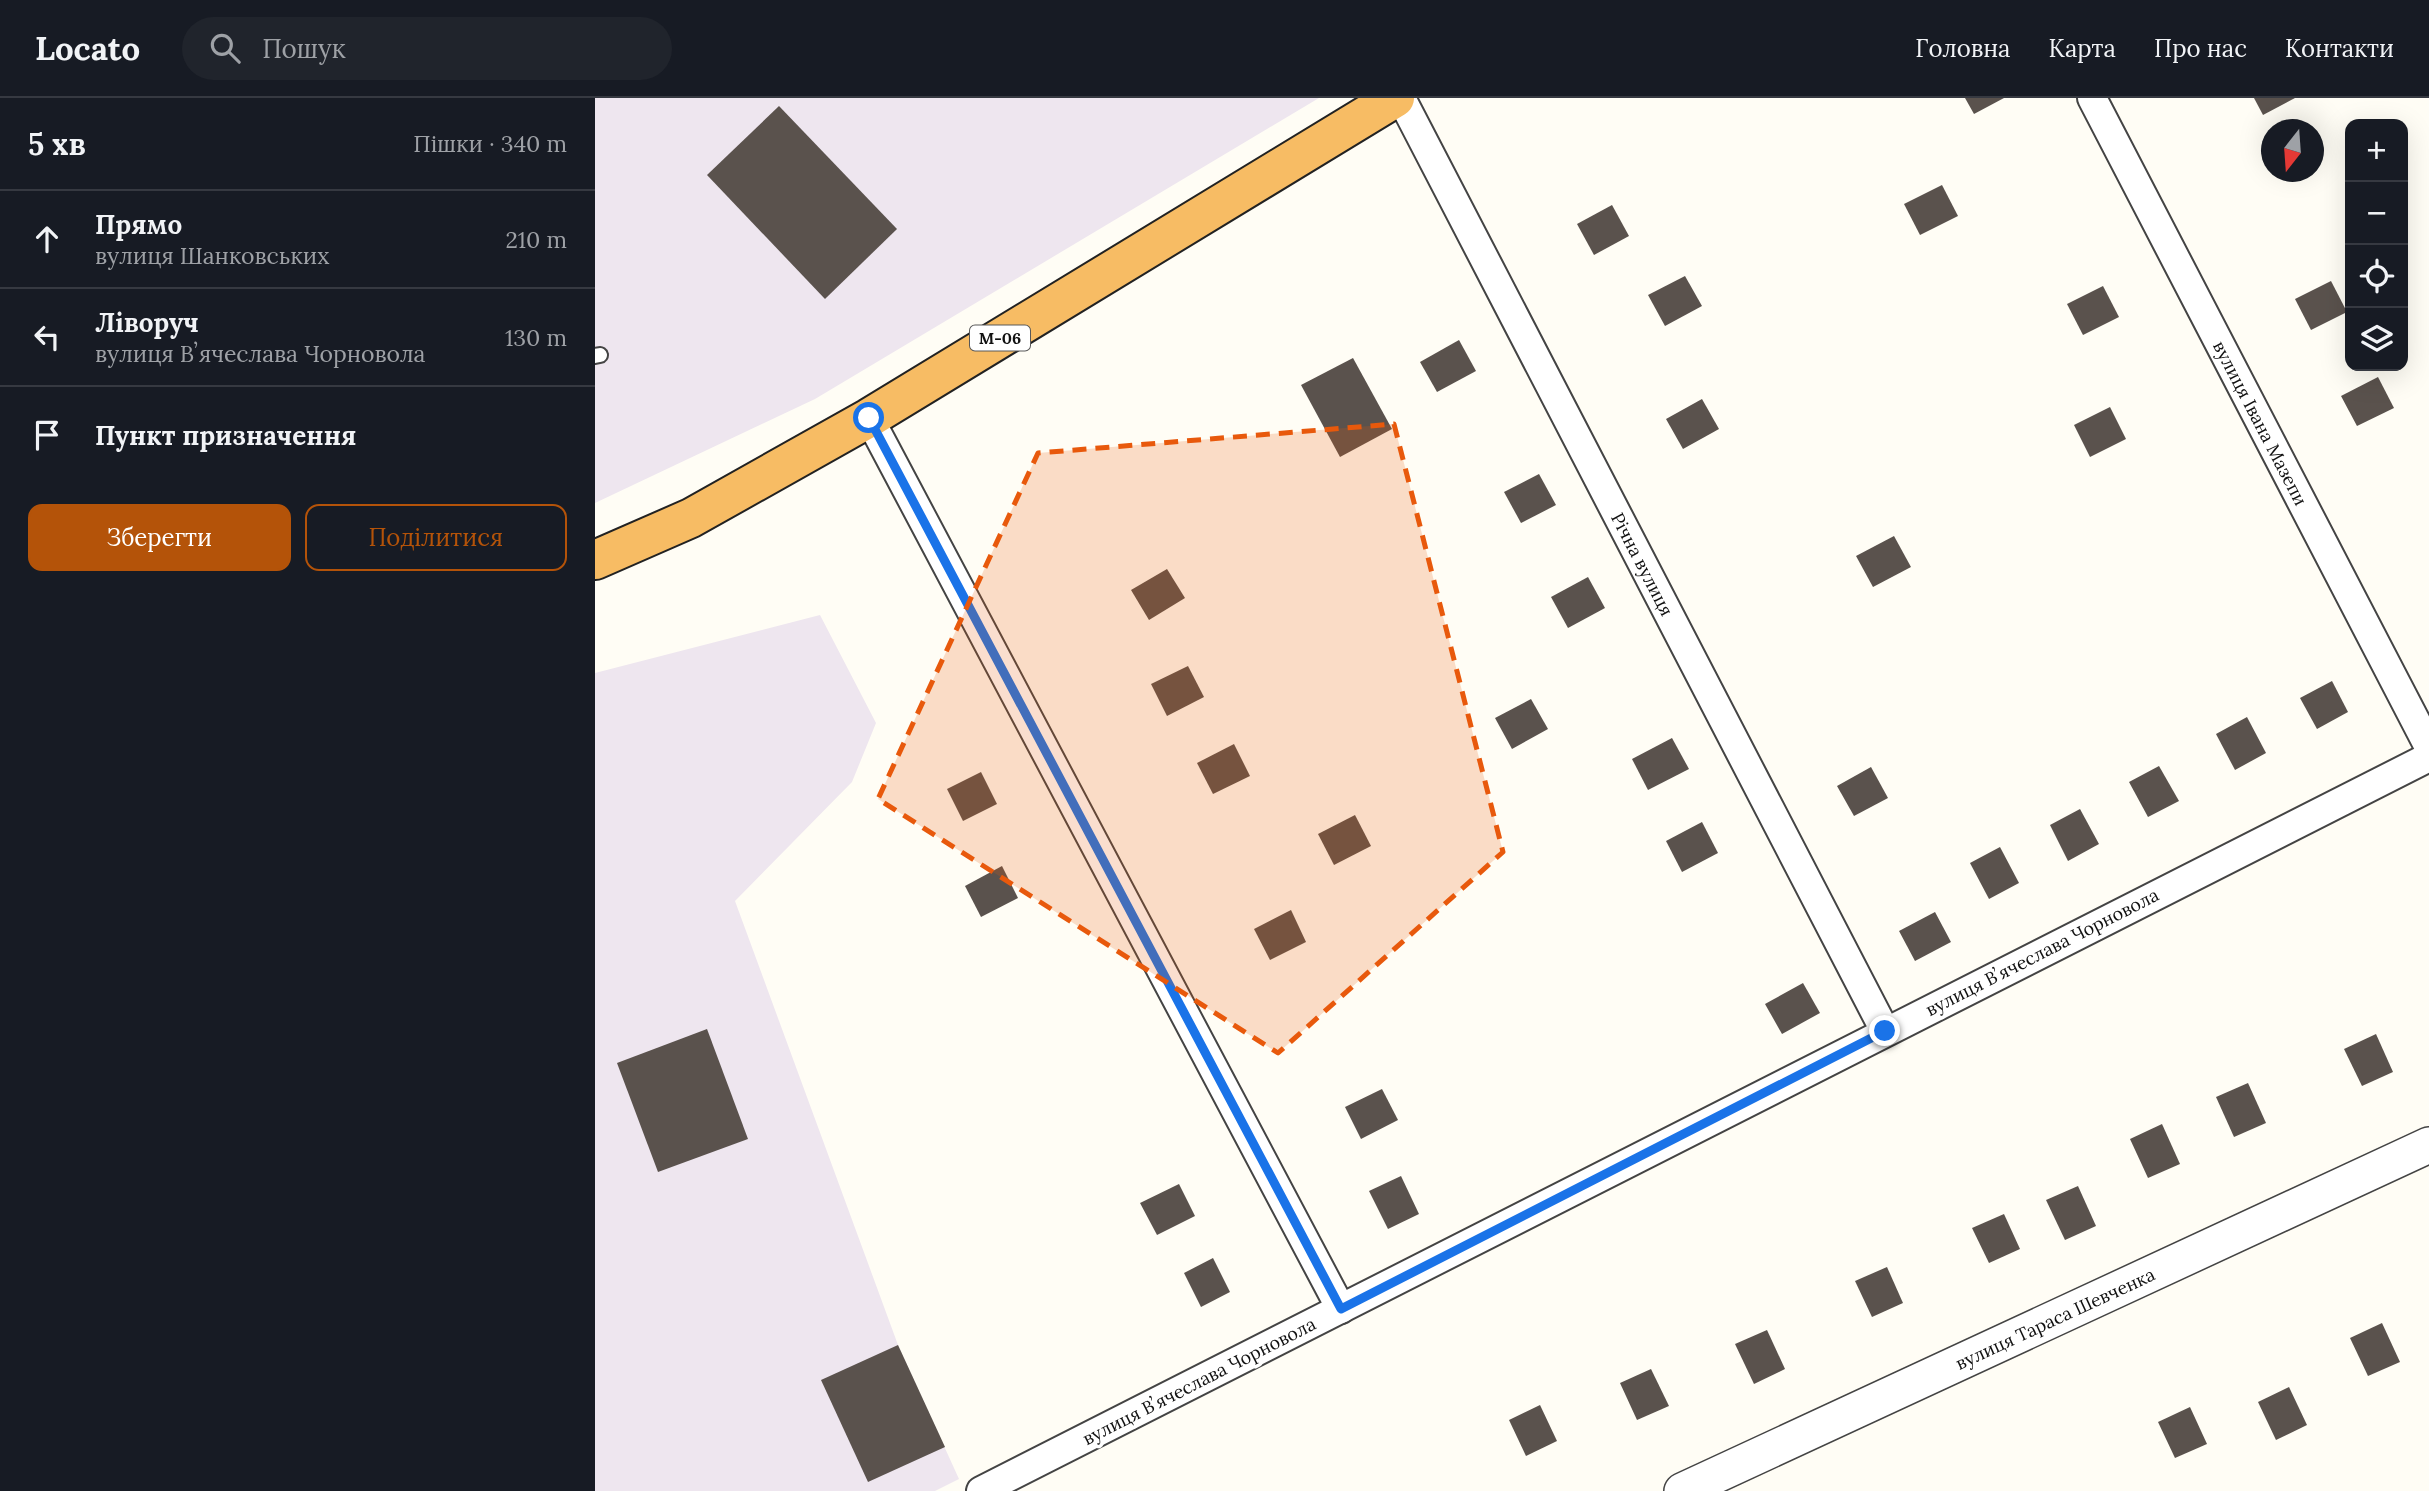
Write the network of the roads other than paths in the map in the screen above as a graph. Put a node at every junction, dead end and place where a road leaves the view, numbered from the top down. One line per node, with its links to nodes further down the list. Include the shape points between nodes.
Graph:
1 (1395, 98): 4 (highway, М-06)
2 (1401, 98): 8 (street, Річна вулиця)
3 (2092, 98): 6 (street, вулиця Івана Мазепи)
4 (869, 418): 5 (highway, М-06, via 691,518); 10 (street)
5 (595, 560)
6 (2429, 747)
7 (2429, 757): 8 (street, вулиця Вʼячеслава Чорновола)
8 (1885, 1031): 10 (street, вулиця Вʼячеслава Чорновола)
9 (2429, 1145): 12 (street, вулиця Тараса Шевченка)
10 (1341, 1309): 11 (street, вулиця Вʼячеслава Чорновола)
11 (982, 1491)
12 (1682, 1491)

